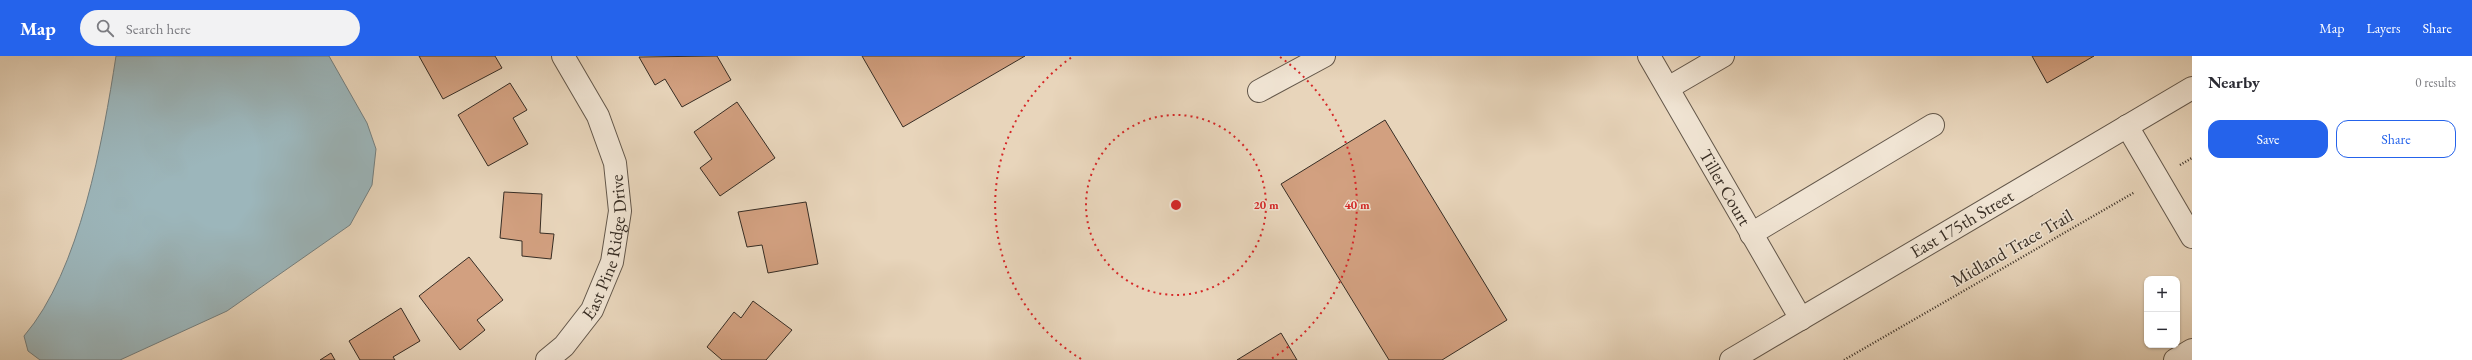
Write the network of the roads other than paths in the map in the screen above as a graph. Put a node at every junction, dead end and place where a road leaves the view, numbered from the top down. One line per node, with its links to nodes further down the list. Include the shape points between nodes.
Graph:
1 (563, 56): 14 (street, East Pine Ridge Drive, via 598,116 615,163 620,211 612,262 592,310 564,346)
2 (1324, 56): 7 (street)
3 (1649, 56): 5 (street, Tiller Court)
4 (1723, 56): 5 (street)
5 (1668, 88): 10 (street, Tiller Court)
6 (2192, 88): 9 (street, East 175th Street)
7 (1259, 91)
8 (1933, 125): 10 (street)
9 (2127, 126): 11 (street); 12 (street, East 175th Street)
10 (1751, 234): 12 (street, Tiller Court)
11 (2192, 237)
12 (1801, 319): 15 (street, East 175th Street)
13 (2192, 350): 16 (street)
14 (547, 360)
15 (1731, 360)
16 (2175, 360)

